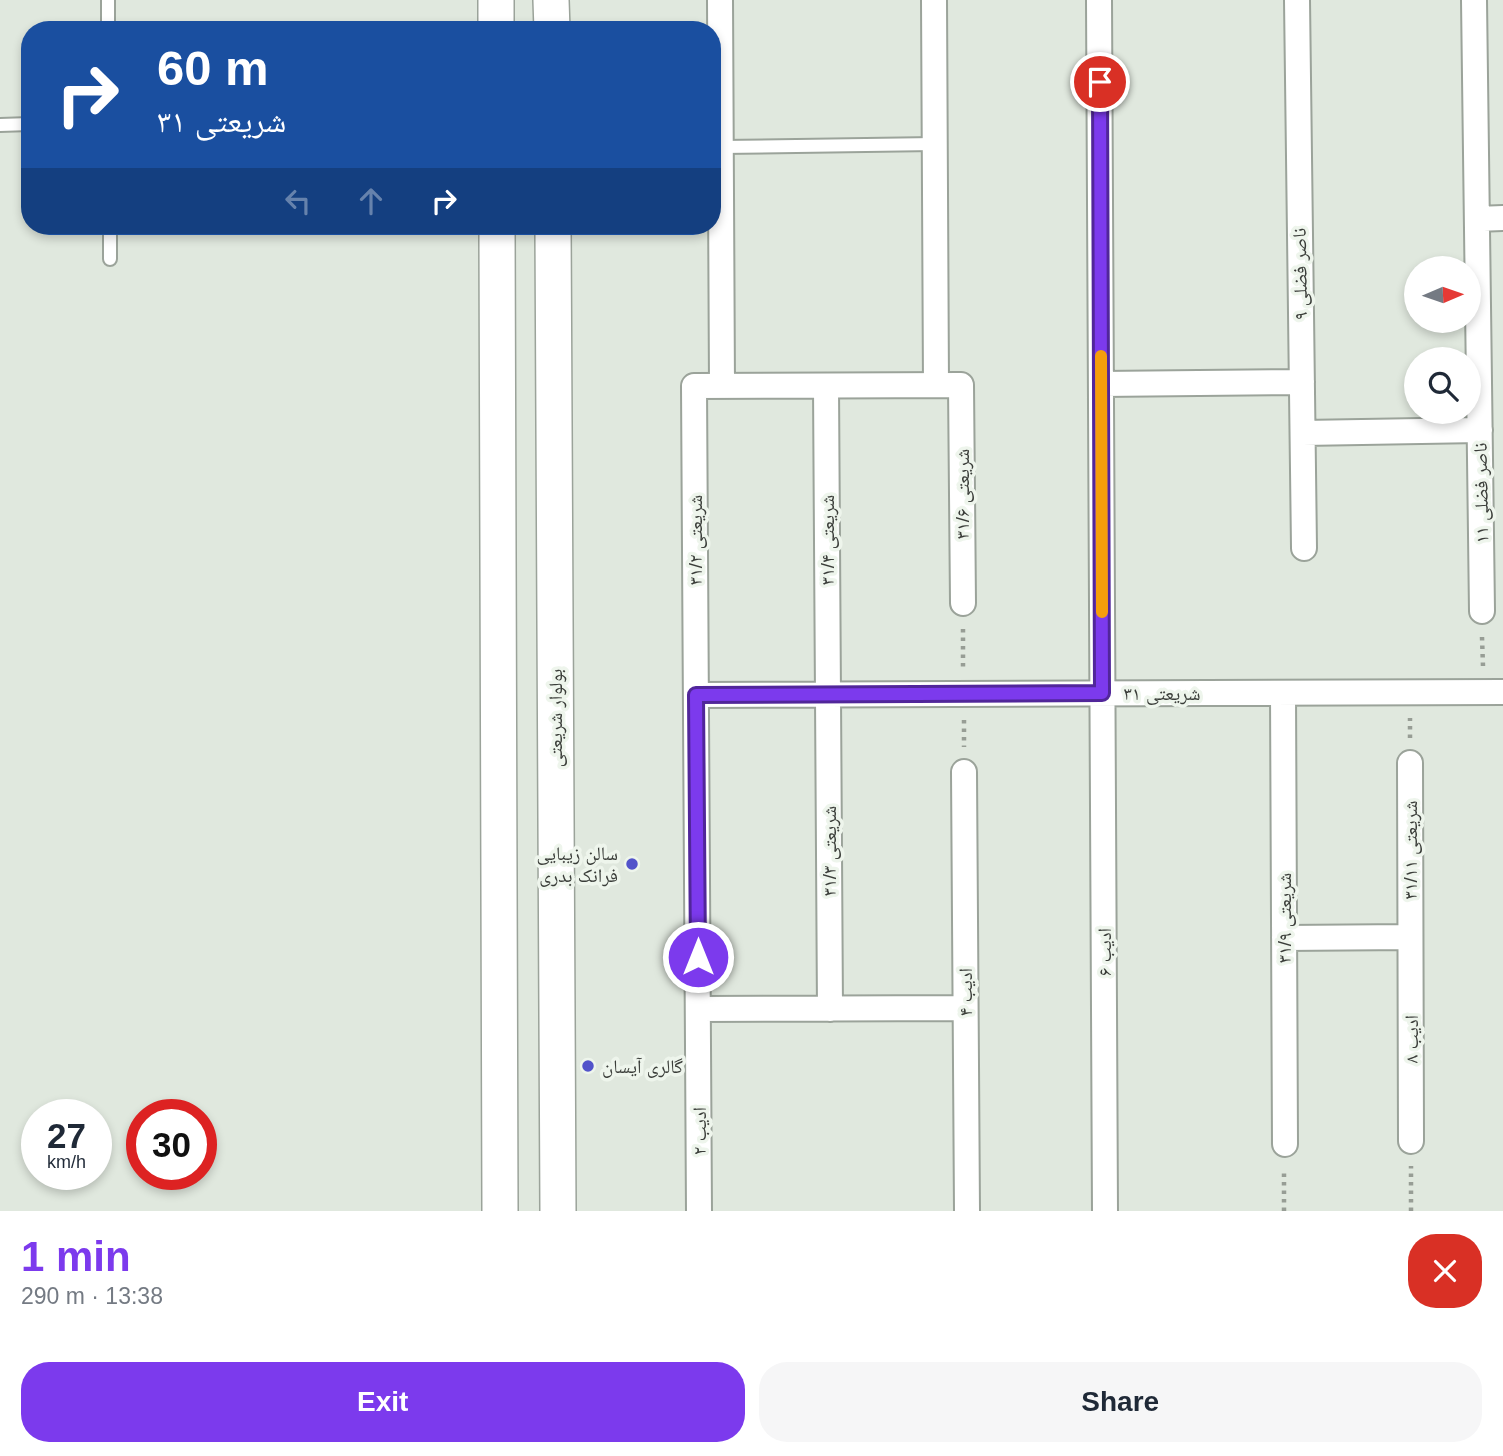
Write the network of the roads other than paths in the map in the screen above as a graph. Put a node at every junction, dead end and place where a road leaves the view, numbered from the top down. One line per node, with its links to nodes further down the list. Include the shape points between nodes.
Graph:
1 (108, 0): 9 (lane)
2 (496, 0): 10 (main road)
3 (551, 0): 11 (main road)
4 (720, 0): 12 (street)
5 (934, 0): 15 (street)
6 (1099, 0): 24 (street, ادیب ۶)
7 (1297, 0): 23 (street, ناصر فضلی ۹)
8 (1474, 0): 18 (street, ناصر فضلی ۱۱)
9 (108, 21)
10 (496, 21)
11 (552, 21)
12 (720, 21)
13 (21, 124): 14 (lane)
14 (0, 125)
15 (935, 144): 16 (lane); 25 (street)
16 (721, 147): 26 (street)
17 (1503, 218): 18 (street)
18 (1477, 219): 28 (street, ناصر فضلی ۱۱)
19 (110, 235): 22 (lane)
20 (497, 235): 47 (main road)
21 (553, 235): 48 (main road, بولوار شریعتی)
22 (110, 259)
23 (1302, 382): 24 (street); 29 (street, ناصر فضلی ۹)
24 (1101, 384): 34 (street, ادیب ۶)
25 (936, 385): 27 (street); 31 (street, شریعتی ۳۱/۶, via 961,385)
26 (722, 386): 27 (street); 37 (street, شریعتی ۳۱/۲, via 694,386)
27 (826, 386): 36 (street, شریعتی ۳۱/۴)
28 (1480, 430): 29 (street); 32 (street, ناصر فضلی ۱۱)
29 (1303, 433): 30 (street, ناصر فضلی ۹)
30 (1304, 548)
31 (962, 603)
32 (1482, 611)
33 (1493, 692): 35 (street, شریعتی ۳۱)
34 (1102, 693): 35 (street, شریعتی ۳۱); 36 (street, شریعتی ۳۱); 51 (street, ادیب ۶)
35 (1283, 693): 41 (street, شریعتی ۳۱/۹)
36 (828, 694): 37 (street, شریعتی ۳۱); 44 (street, شریعتی ۳۱/۳)
37 (696, 695): 43 (street, شریعتی ۳۱/۲)
38 (1410, 763): 40 (street, شریعتی ۳۱/۱۱)
39 (964, 772): 42 (street, ادیب ۴)
40 (1410, 937): 41 (street); 45 (street, ادیب ۸)
41 (1283, 938): 46 (street, شریعتی ۳۱/۹)
42 (965, 1008): 44 (street); 50 (street, ادیب ۴)
43 (698, 1009): 44 (street); 49 (street, ادیب ۲)
44 (830, 1009)
45 (1411, 1140)
46 (1285, 1144)
47 (500, 1211)
48 (558, 1211)
49 (699, 1211)
50 (967, 1211)
51 (1105, 1211)

